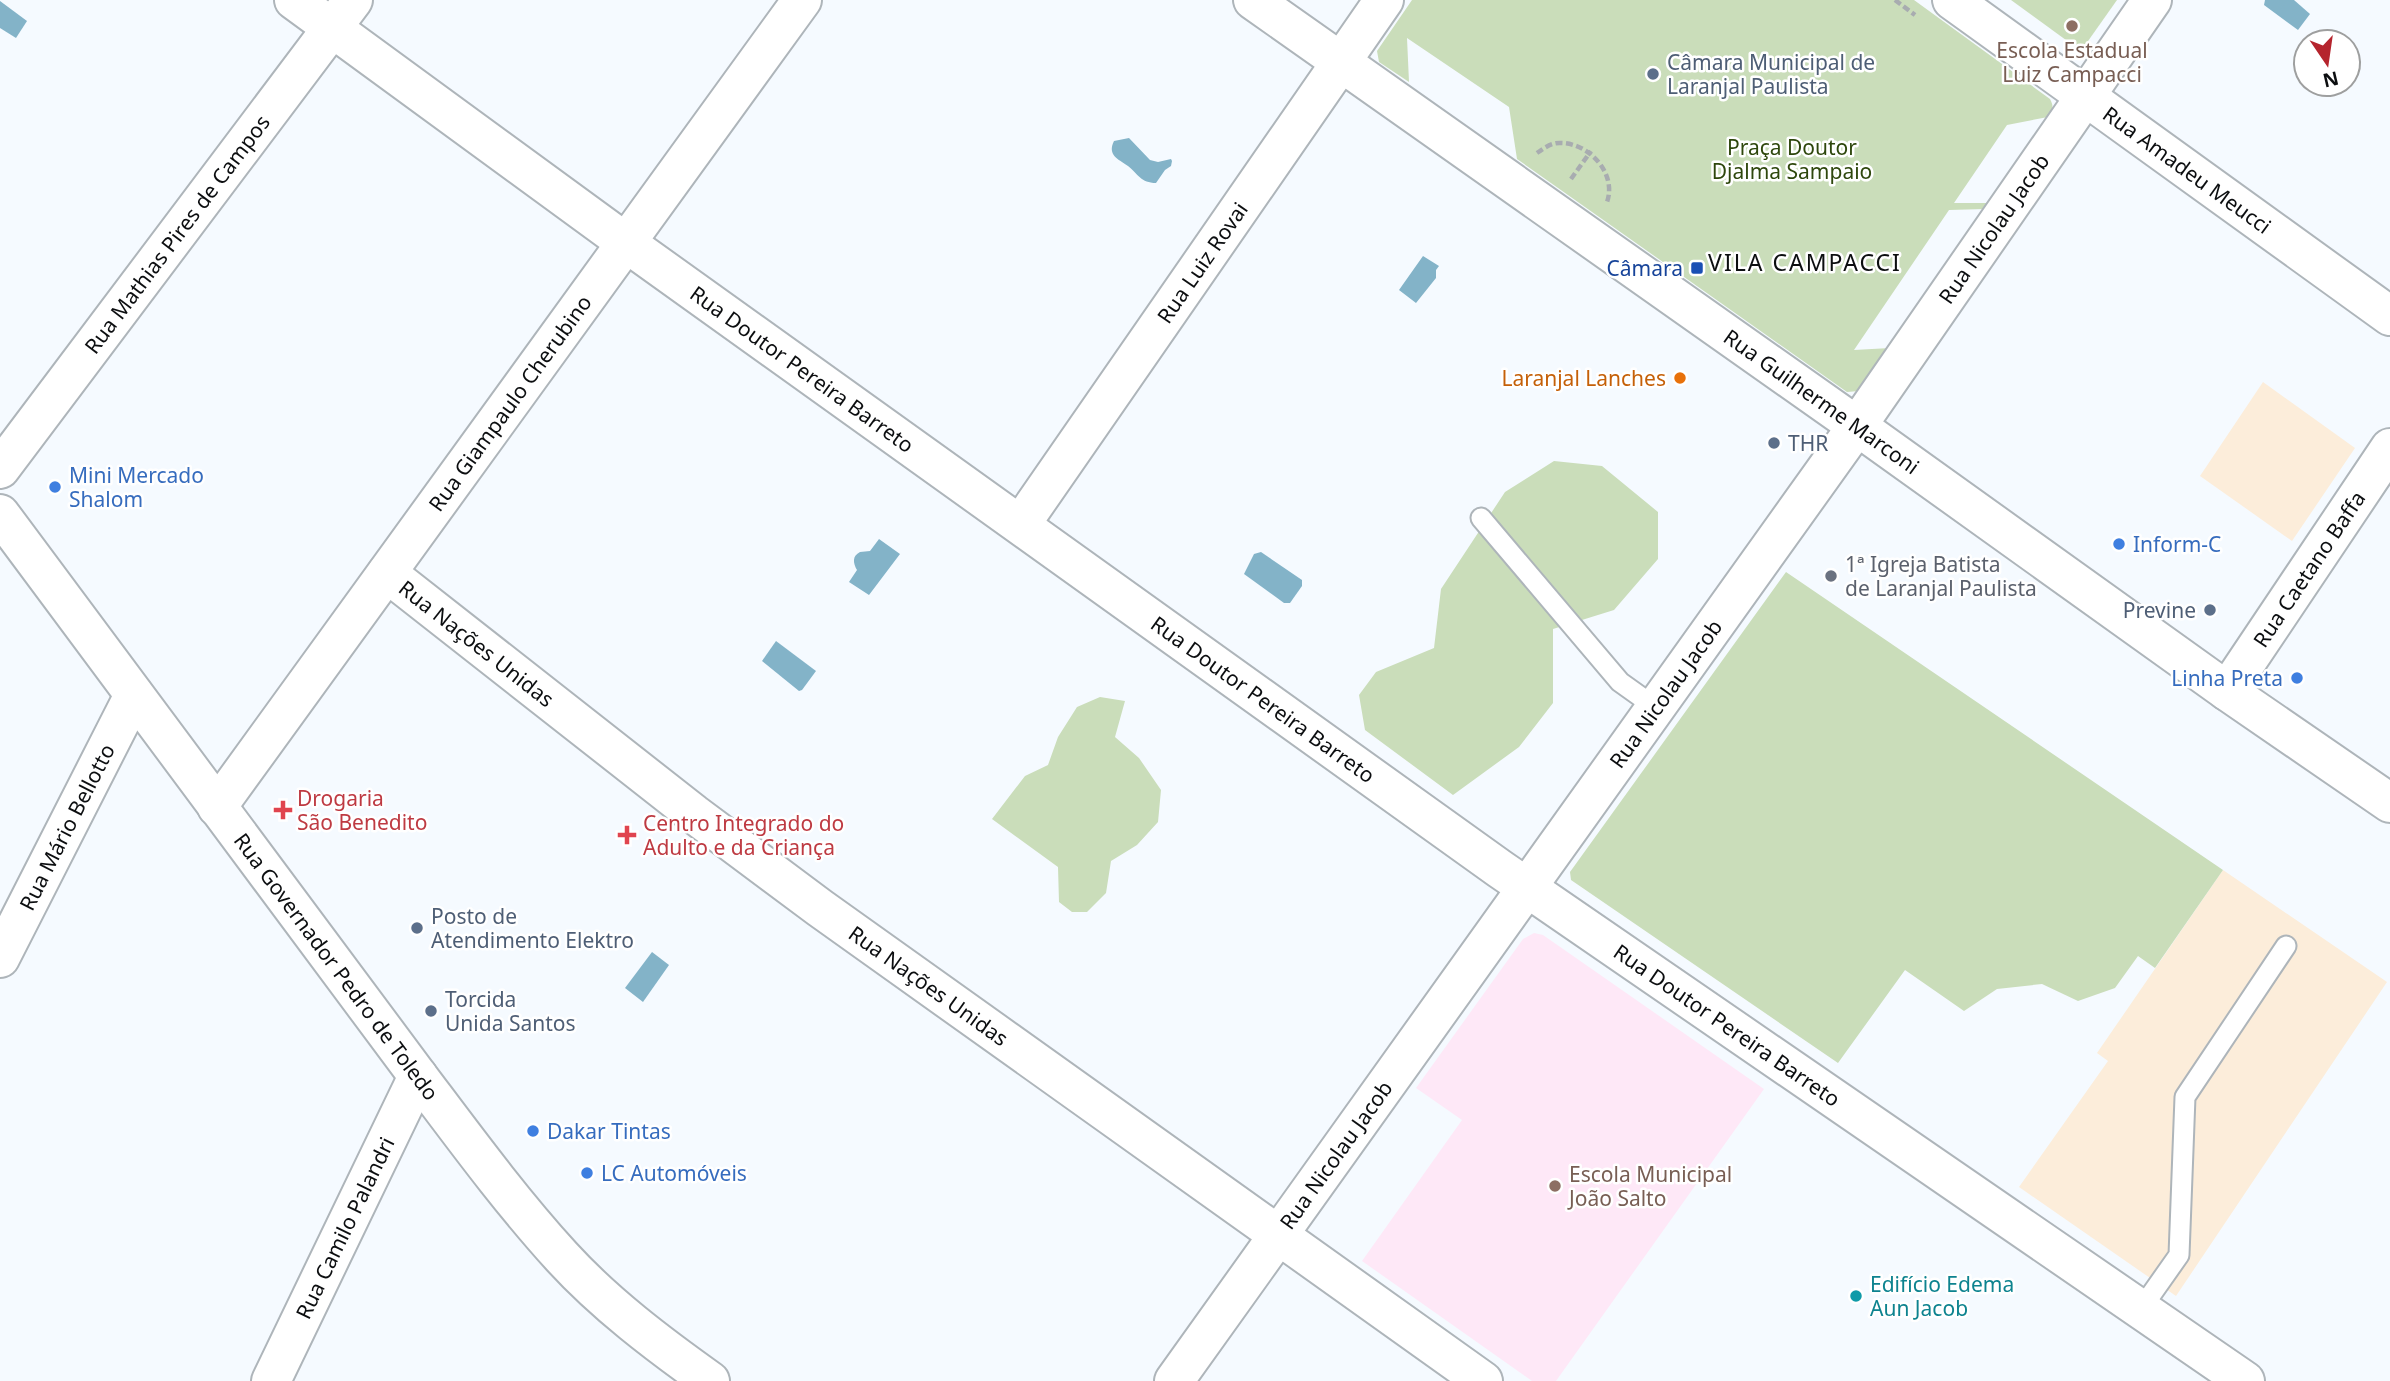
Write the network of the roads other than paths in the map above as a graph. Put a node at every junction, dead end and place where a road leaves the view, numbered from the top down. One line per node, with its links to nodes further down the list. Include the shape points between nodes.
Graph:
1 (294, 0): 7 (street, Rua Doutor Pereira Barreto)
2 (802, 0): 10 (street, Rua Giampaulo Cherubino)
3 (1253, 0): 8 (street, Rua Guilherme Marconi)
4 (1384, 0): 8 (street, Rua Luiz Rovai)
5 (1952, 0): 9 (street, Rua Amadeu Meucci)
6 (2152, 0): 9 (street, Rua Nicolau Jacob)
7 (343, 14): 10 (street, Rua Doutor Pereira Barreto); 14 (street, Rua Mathias Pires de Campos)
8 (1340, 62): 12 (street, Rua Guilherme Marconi); 17 (street, Rua Luiz Rovai)
9 (2086, 97): 11 (street, Rua Amadeu Meucci); 12 (street, Rua Nicolau Jacob)
10 (625, 242): 17 (street, Rua Doutor Pereira Barreto); 18 (street, Rua Giampaulo Cherubino)
11 (2390, 316)
12 (1857, 426): 19 (street, Rua Guilherme Marconi); 21 (street, Rua Nicolau Jacob)
13 (2390, 448): 19 (street, Rua Caetano Baffa)
14 (0, 469)
15 (0, 514): 20 (street, Rua Governador Pedro de Toledo)
16 (1481, 517): 21 (lane, via 1620,682)
17 (1021, 524): 24 (street, Rua Doutor Pereira Barreto)
18 (387, 573): 23 (street, Rua Giampaulo Cherubino); 28 (street, Rua Nações Unidas, via 799,892)
19 (2227, 691): 22 (street, Rua Guilherme Marconi)
20 (134, 695): 23 (street, Rua Governador Pedro de Toledo); 26 (street, Rua Mário Bellotto)
21 (1655, 707): 24 (street, Rua Nicolau Jacob)
22 (2390, 803)
23 (217, 807): 27 (street, Rua Governador Pedro de Toledo)
24 (1526, 887): 28 (street, Rua Nicolau Jacob); 29 (street, Rua Doutor Pereira Barreto)
25 (2286, 946): 29 (lane, via 2185,1097 2179,1255)
26 (0, 958)
27 (418, 1076): 30 (street, Rua Camilo Palandri); 31 (street, Rua Governador Pedro de Toledo, via 563,1258 604,1298)
28 (1279, 1234): 32 (street, Rua Nicolau Jacob); 33 (street, Rua Nações Unidas)
29 (2141, 1309): 34 (street, Rua Doutor Pereira Barreto)
30 (271, 1381)
31 (710, 1381)
32 (1174, 1381)
33 (1483, 1381)
34 (2245, 1381)

